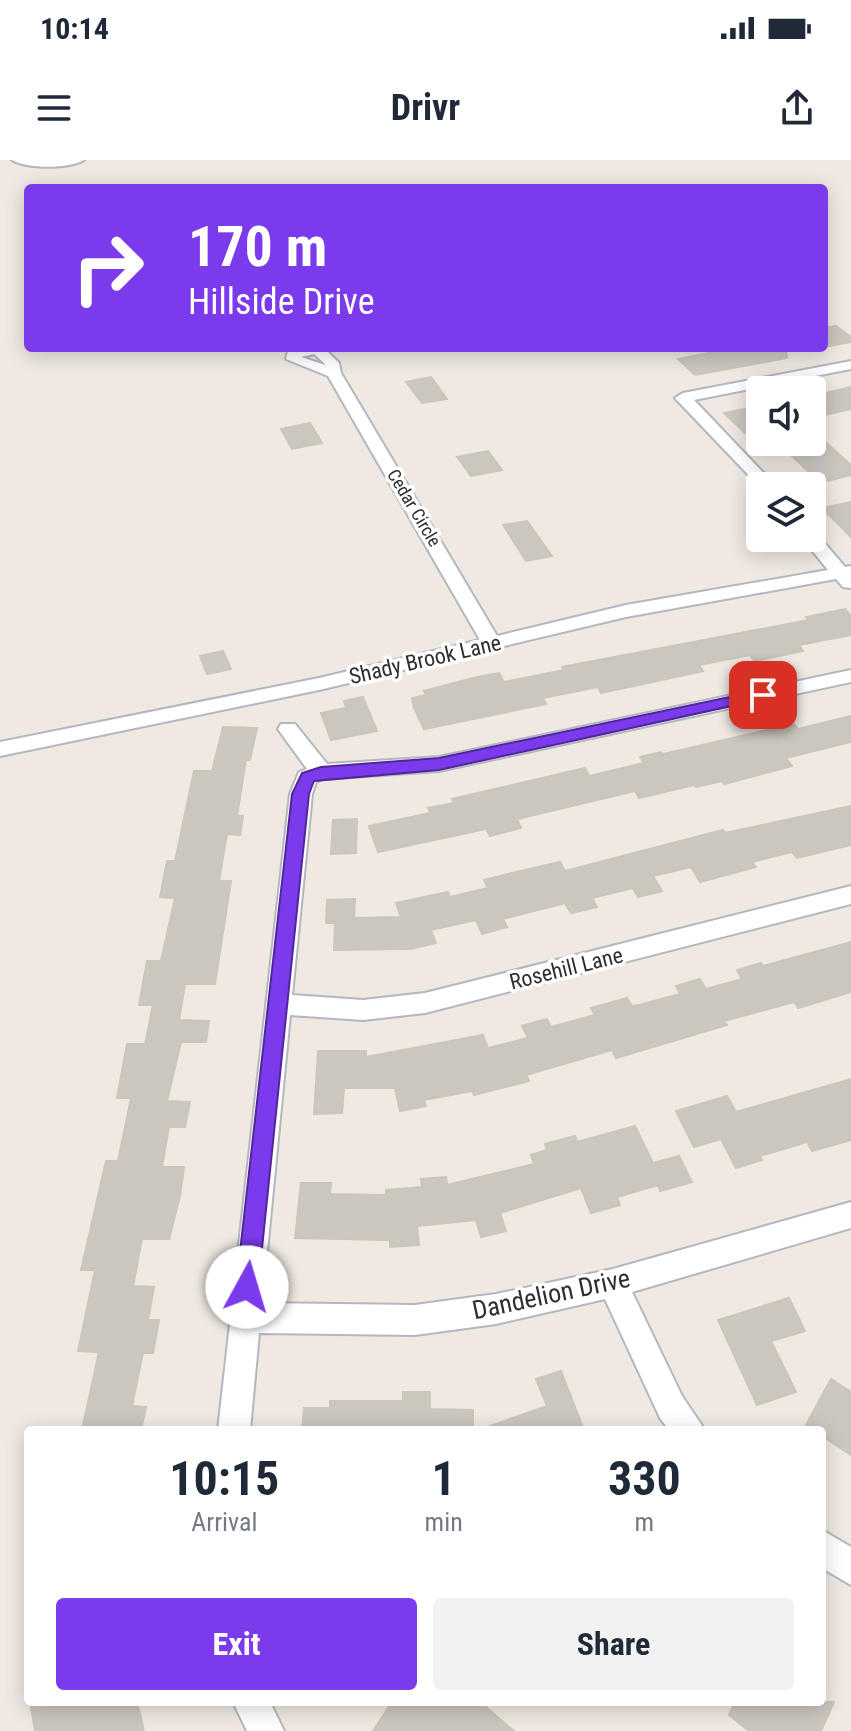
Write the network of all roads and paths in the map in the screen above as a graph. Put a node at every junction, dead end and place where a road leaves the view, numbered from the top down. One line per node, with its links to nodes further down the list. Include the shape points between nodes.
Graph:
1 (18, 160): 2 (street)
2 (78, 160)
3 (851, 365): 5 (street, via 683,398)
4 (334, 373): 8 (street, Cedar Circle)
5 (754, 472)
6 (824, 552): 7 (street)
7 (848, 577): 8 (street, Shady Brook Lane, via 626,611)
8 (492, 644): 11 (street, Shady Brook Lane)
9 (851, 676): 12 (street, via 439,764)
10 (288, 729): 12 (street)
11 (0, 749)
12 (321, 772): 14 (street, via 307,777 301,794)
13 (851, 895): 14 (street, Rosehill Lane, via 425,1003 363,1010)
14 (277, 1004): 17 (street)
15 (851, 1215): 16 (street, Dandelion Drive)
16 (613, 1283): 17 (street, Dandelion Drive, via 496,1309 415,1320); 19 (street, via 671,1407)
17 (244, 1318): 18 (street)
18 (234, 1426)
19 (686, 1426)
20 (826, 1550): 21 (street)
21 (851, 1568)
22 (253, 1706): 23 (street)
23 (266, 1731)

